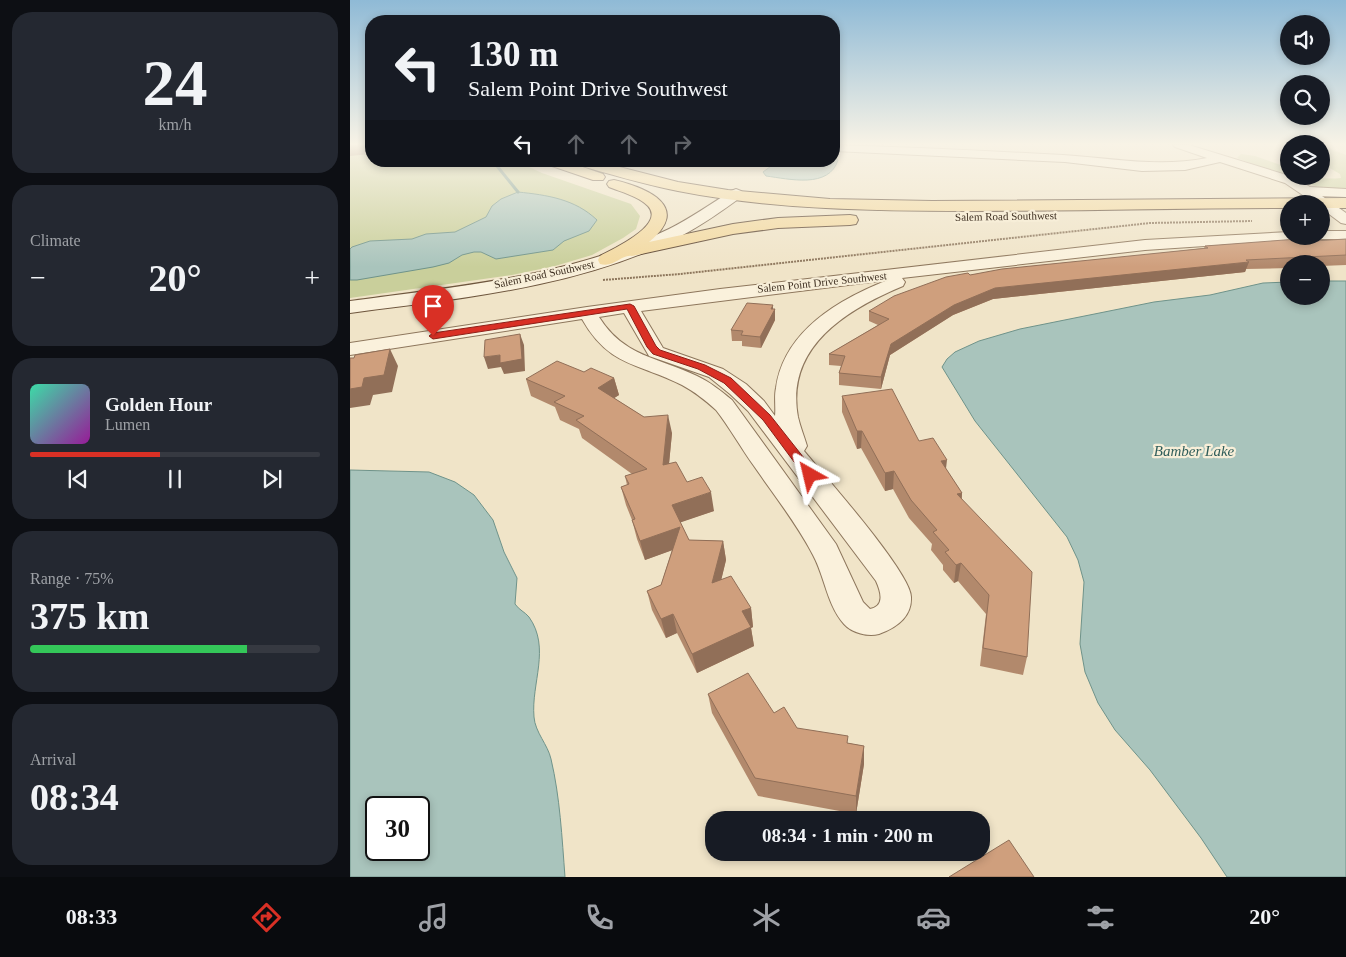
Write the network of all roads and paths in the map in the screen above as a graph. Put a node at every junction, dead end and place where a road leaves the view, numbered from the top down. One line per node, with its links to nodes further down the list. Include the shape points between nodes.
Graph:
1 (619, 186): 16 (main road, via 656,204 660,213 659,224)
2 (638, 186): 7 (main road, via 671,193)
3 (678, 186): 7 (main road)
4 (1298, 186): 5 (street)
5 (1308, 191): 6 (street); 8 (street)
6 (1346, 193)
7 (730, 198): 8 (main road, Salem Road Southwest, via 910,206); 10 (main road, Salem Road Southwest, via 842,213); 15 (main road, Salem Road Southwest, via 686,227)
8 (1335, 210)
9 (1280, 213): 10 (main road, Salem Road Southwest)
10 (936, 216): 15 (main road, via 754,226)
11 (1259, 221): 18 (path, via 1150,223)
12 (1346, 235): 13 (street)
13 (1330, 236)
14 (1280, 237): 17 (street, Salem Point Drive Southwest, via 1145,245)
15 (632, 251): 16 (main road, Salem Road Southwest)
16 (607, 260): 20 (main road, Salem Road Southwest, via 511,282)
17 (937, 270): 19 (street, Salem Point Drive Southwest); 23 (street, via 865,294 822,323 798,351 784,395 788,426)
18 (603, 280)
19 (630, 306): 21 (street, Salem Point Drive Southwest); 23 (street, via 656,352 701,367 728,381 766,418)
20 (350, 307)
21 (588, 312): 22 (street, Salem Point Drive Southwest); 23 (street, via 597,331 618,351 697,382 724,406 826,553 850,608 858,618 871,622 890,616 896,590 887,574)
22 (350, 349)
23 (801, 462)

